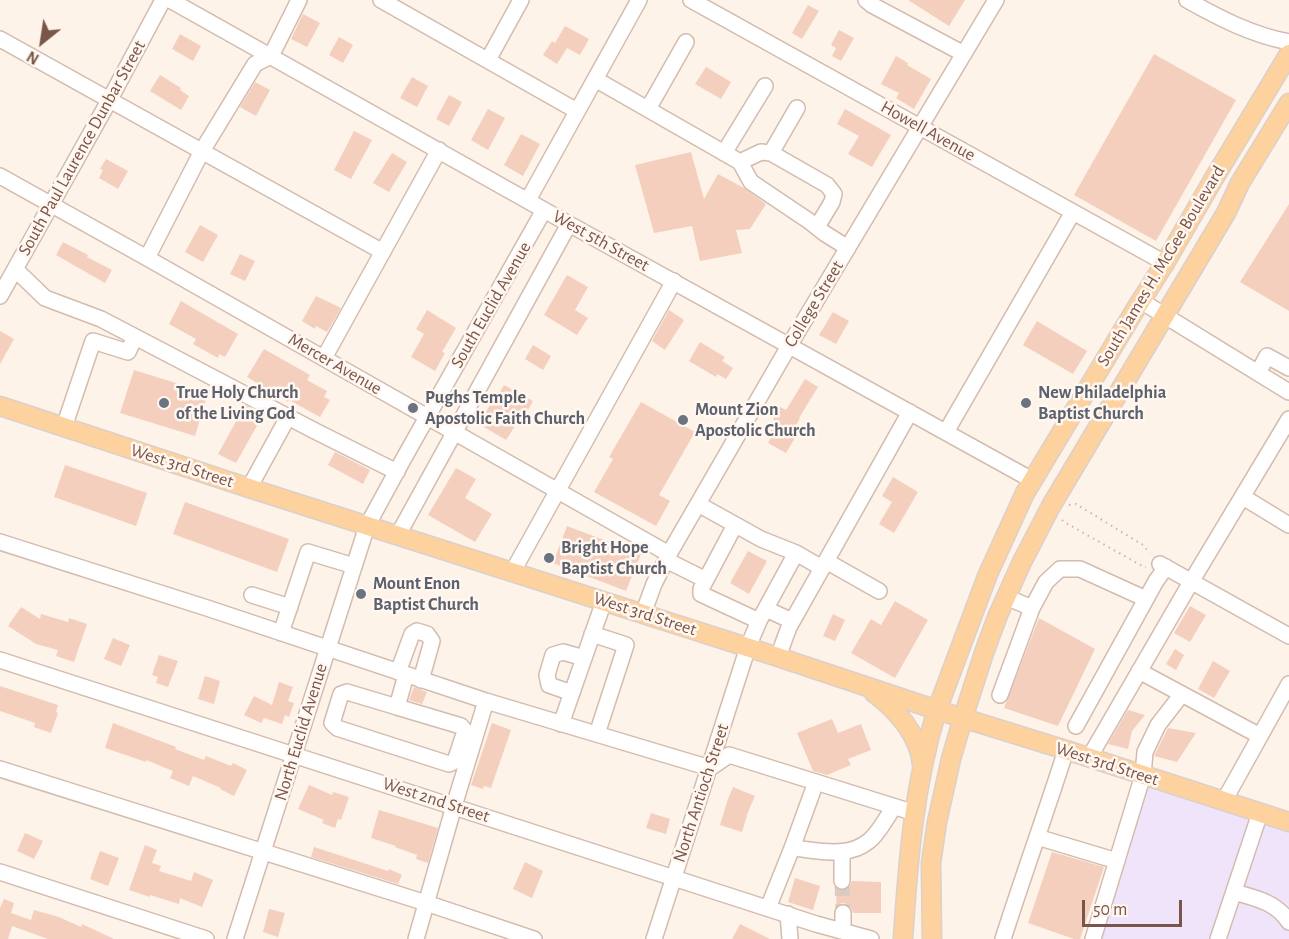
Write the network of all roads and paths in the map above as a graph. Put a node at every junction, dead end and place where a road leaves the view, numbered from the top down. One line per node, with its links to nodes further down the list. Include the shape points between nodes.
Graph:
1 (163, 0): 20 (street, South Paul Laurence Dunbar Street)
2 (170, 0): 16 (street, West 5th Street)
3 (299, 0): 16 (street)
4 (381, 0): 17 (street)
5 (521, 0): 17 (street)
6 (639, 0): 18 (street)
7 (691, 0): 25 (street, Howell Avenue)
8 (866, 0): 14 (street)
9 (996, 0): 14 (street, College Street)
10 (1197, 2): 13 (street, via 1219,18)
11 (0, 39): 20 (street)
12 (686, 42): 23 (street)
13 (1289, 42)
14 (964, 54): 25 (street, College Street)
15 (1289, 54): 41 (main road, South James H. McGee Boulevard)
16 (270, 56): 26 (street, West 5th Street); 27 (street, via 255,64)
17 (488, 60): 24 (street)
18 (595, 79): 23 (street); 24 (street)
19 (765, 86): 28 (street)
20 (110, 99): 27 (street); 33 (street, South Paul Laurence Dunbar Street)
21 (1289, 103): 46 (main road, South James H. McGee Boulevard)
22 (797, 108): 29 (street)
23 (648, 109): 28 (street)
24 (577, 111): 32 (street)
25 (920, 127): 35 (street, Howell Avenue); 38 (street, College Street)
26 (439, 150): 32 (street, West 5th Street); 39 (street)
27 (202, 151): 39 (street); 40 (street)
28 (724, 153): 30 (street)
29 (771, 153): 30 (street, via 761,152); 37 (street, via 827,185 834,194)
30 (740, 162): 37 (street, via 751,182)
31 (0, 176): 33 (street, Mercer Avenue)
32 (528, 200): 34 (street, West 5th Street)
33 (51, 204): 40 (street, Mercer Avenue); 42 (street, South Paul Laurence Dunbar Street)
34 (544, 210): 36 (street, West 5th Street); 56 (street, South Euclid Avenue)
35 (1073, 212): 41 (street, Howell Avenue); 60 (street)
36 (569, 224): 43 (street, West 5th Street); 59 (street, South Euclid Avenue)
37 (817, 227): 38 (street)
38 (848, 248): 48 (street, College Street)
39 (383, 252): 49 (street)
40 (147, 258): 49 (street, Mercer Avenue)
41 (1165, 263): 45 (main road, South James H. McGee Boulevard)
42 (15, 269): 44 (street, South Paul Laurence Dunbar Street); 47 (street, via 45,298)
43 (674, 281): 48 (street, West 5th Street); 64 (street)
44 (0, 296)
45 (1141, 301): 46 (street); 62 (main road, South James H. McGee Boulevard)
46 (1165, 315): 51 (street); 67 (main road, South James H. McGee Boulevard)
47 (135, 336): 55 (street); 58 (street, via 128,352 93,341)
48 (789, 346): 54 (street, West 5th Street); 66 (street, College Street)
49 (324, 358): 56 (street, Mercer Avenue)
50 (1289, 368): 51 (street, via 1267,356)
51 (1258, 373): 52 (street)
52 (1289, 392)
53 (0, 406): 58 (main road, West 3rd Street)
54 (910, 412): 60 (street, West 5th Street); 75 (street)
55 (288, 417): 61 (street); 63 (street)
56 (427, 417): 59 (street, Mercer Avenue); 61 (street, South Euclid Avenue)
57 (1289, 419): 65 (street)
58 (64, 427): 63 (main road, West 3rd Street)
59 (455, 432): 64 (street, Mercer Avenue); 71 (street, South Euclid Avenue)
60 (946, 432): 62 (street, West 5th Street)
61 (397, 472): 70 (street, South Euclid Avenue)
62 (1032, 480): 109 (main road, South James H. McGee Boulevard, via 988,574)
63 (249, 488): 70 (main road, West 3rd Street)
64 (558, 491): 74 (street, Mercer Avenue); 78 (street)
65 (1242, 496): 69 (street); 80 (street)
66 (698, 504): 68 (street); 74 (street, College Street)
67 (1051, 506): 76 (path, via 1064,522 1144,567); 76 (path, via 1076,504 1143,545); 83 (main road, South James H. McGee Boulevard)
68 (735, 525): 73 (street); 79 (street)
69 (1289, 525)
70 (367, 526): 71 (main road, West 3rd Street); 77 (street, North Euclid Avenue)
71 (398, 535): 78 (main road, West 3rd Street)
72 (0, 542): 91 (street)
73 (796, 554): 75 (street); 89 (street, North Antioch Street)
74 (667, 557): 79 (street, Mercer Avenue); 88 (street, College Street)
75 (824, 565): 81 (street); 90 (street)
76 (1163, 566): 80 (street); 84 (street)
77 (354, 567): 86 (street, via 308,552); 95 (street, North Euclid Avenue)
78 (513, 571): 85 (main road, West 3rd Street)
79 (706, 580): 89 (street, via 701,594)
80 (1191, 582): 93 (street); 99 (street)
81 (879, 591)
82 (252, 595): 86 (street)
83 (1006, 597): 87 (street); 110 (main road, South James H. McGee Boulevard)
84 (1146, 599): 87 (street, via 1080,569 1060,569 1046,582); 112 (street)
85 (604, 601): 88 (main road, West 3rd Street); 92 (street)
86 (290, 608): 91 (street)
87 (1032, 608): 106 (street)
88 (643, 614): 94 (main road, West 3rd Street)
89 (763, 615): 90 (street); 94 (street, North Antioch Street)
90 (792, 621): 96 (street)
91 (281, 633): 95 (street)
92 (592, 633): 97 (street); 113 (street, via 626,645)
93 (1289, 636)
94 (748, 647): 96 (main road, West 3rd Street); 118 (street, North Antioch Street)
95 (327, 649): 100 (street); 116 (street, North Euclid Avenue)
96 (778, 657): 103 (main road, West 3rd Street)
97 (584, 658): 104 (street); 104 (street, via 563,652 553,655 546,675 549,685)
98 (0, 660): 116 (street, West 2nd Street)
99 (1139, 671): 105 (street); 117 (street)
100 (402, 674): 101 (street); 101 (street, via 412,634 427,634 432,641); 108 (street)
101 (421, 680): 107 (street)
102 (1289, 684): 114 (street)
103 (862, 685): 109 (main road, West 3rd Street); 120 (main road, via 896,712 918,746)
104 (572, 693): 111 (street)
105 (1182, 694): 114 (street); 121 (street, via 1158,725 1145,752)
106 (1000, 695)
107 (486, 701): 111 (street); 124 (street)
108 (397, 707): 108 (street, via 461,726 465,731 455,761 449,764 337,728 332,723 341,694 346,692)
109 (937, 710): 110 (main road, West 3rd Street); 120 (main road, South James H. McGee Boulevard)
110 (963, 718): 115 (main road, West 3rd Street); 152 (main road, South James H. McGee Boulevard, via 942,798 931,863)
111 (561, 724): 113 (street)
112 (1076, 726)
113 (597, 734): 118 (street)
114 (1260, 736): 123 (street)
115 (1066, 750): 117 (main road, West 3rd Street); 129 (street)
116 (294, 754): 124 (street, West 2nd Street); 131 (street, North Euclid Avenue)
117 (1089, 758): 121 (main road, West 3rd Street)
118 (710, 768): 122 (street, via 729,754); 135 (street, North Antioch Street)
119 (0, 769): 131 (street)
120 (922, 769): 126 (main road, South James H. McGee Boulevard)
121 (1143, 775): 123 (main road, West 3rd Street); 133 (street)
122 (816, 782): 125 (street); 130 (street)
123 (1224, 801): 127 (main road, West 3rd Street)
124 (454, 806): 135 (street, West 2nd Street); 138 (street)
125 (894, 807): 126 (street); 132 (street, via 870,840 857,849)
126 (915, 813): 151 (main road, South James H. McGee Boulevard)
127 (1260, 813): 128 (main road, West 3rd Street); 137 (street)
128 (1289, 822)
129 (1037, 837): 133 (street); 153 (street)
130 (792, 848): 132 (street); 139 (street)
131 (263, 852): 138 (street); 145 (street, North Euclid Avenue)
132 (842, 852): 136 (street)
133 (1117, 861): 154 (street)
134 (0, 872): 144 (street)
135 (675, 877): 139 (street, West 2nd Street); 148 (street, North Antioch Street)
136 (842, 881)
137 (1234, 892): 142 (street, via 1265,901 1282,911); 155 (street)
138 (426, 903): 146 (street); 147 (street)
139 (768, 908): 141 (street, West 2nd Street)
140 (843, 913): 143 (street)
141 (788, 914): 143 (street, West 2nd Street); 149 (street)
142 (1289, 922)
143 (848, 935): 150 (street, West 2nd Street)
144 (206, 939)
145 (236, 939)
146 (416, 939)
147 (534, 939)
148 (654, 939)
149 (790, 939)
150 (871, 939)
151 (903, 939)
152 (932, 939)
153 (1004, 939)
154 (1093, 939)
155 (1218, 939)

